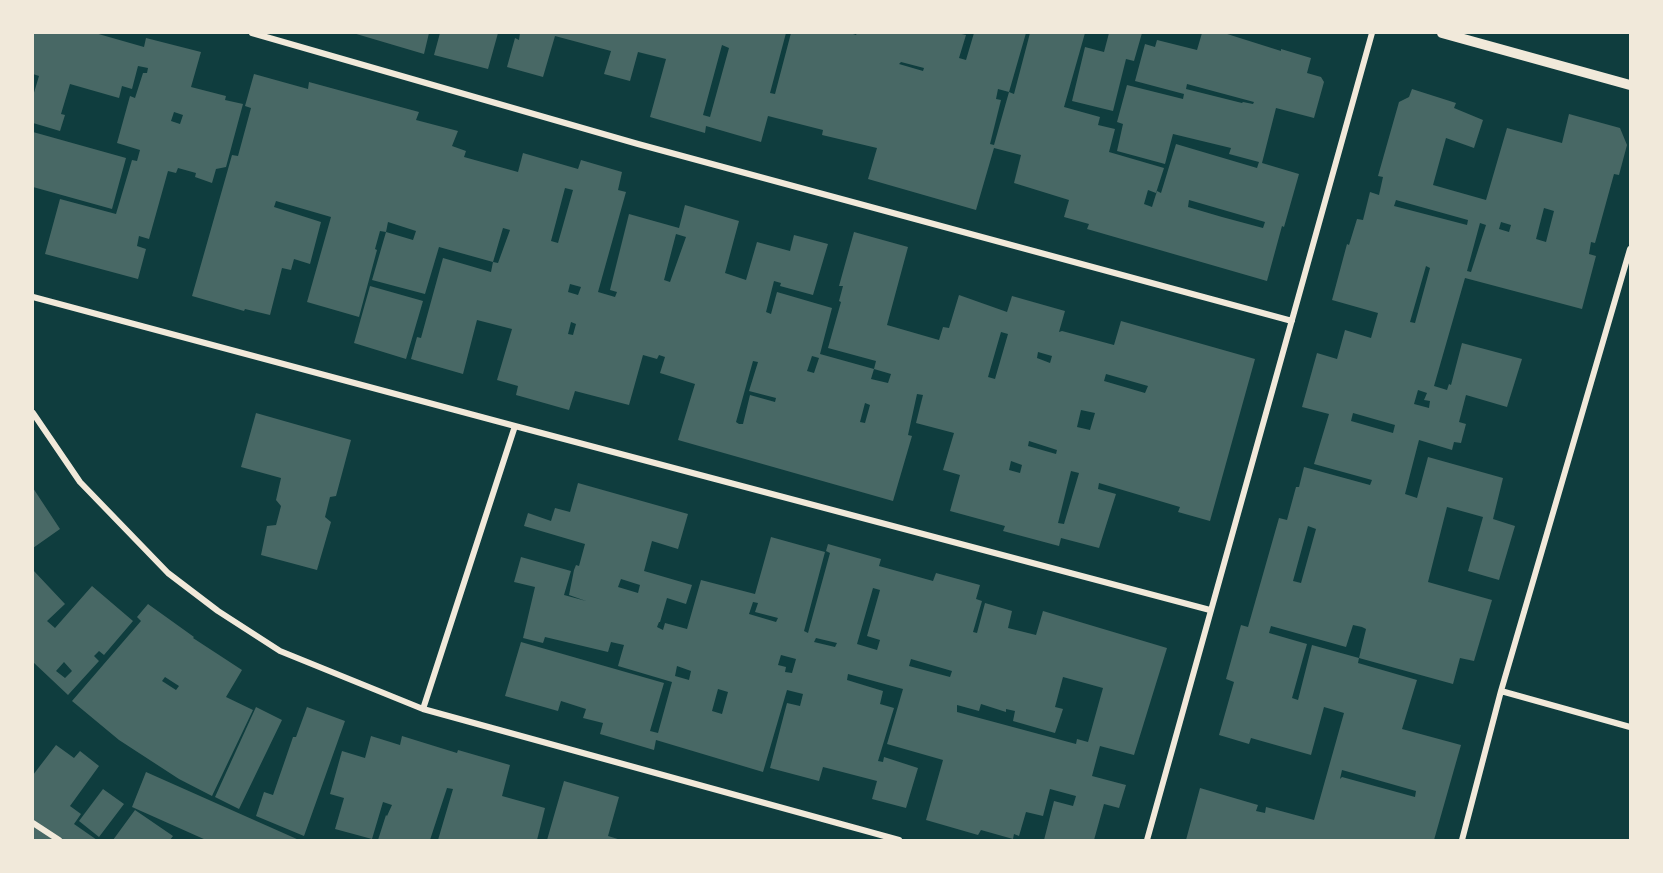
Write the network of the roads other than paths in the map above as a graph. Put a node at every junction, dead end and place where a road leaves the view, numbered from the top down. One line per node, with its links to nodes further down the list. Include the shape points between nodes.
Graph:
1 (252, 33): 7 (street, via 638,144)
2 (1372, 33): 7 (street)
3 (1442, 33): 4 (street)
4 (1630, 85)
5 (1630, 249): 11 (street)
6 (33, 297): 9 (street)
7 (1293, 321): 10 (street)
8 (33, 414): 12 (street, via 80,482 168,573 218,611 280,651)
9 (515, 426): 10 (street); 12 (street)
10 (1210, 609): 17 (street)
11 (1501, 691): 13 (street); 18 (street)
12 (423, 708): 16 (street)
13 (1630, 727)
14 (33, 823): 15 (street)
15 (58, 840)
16 (899, 840)
17 (1147, 840)
18 (1462, 840)

